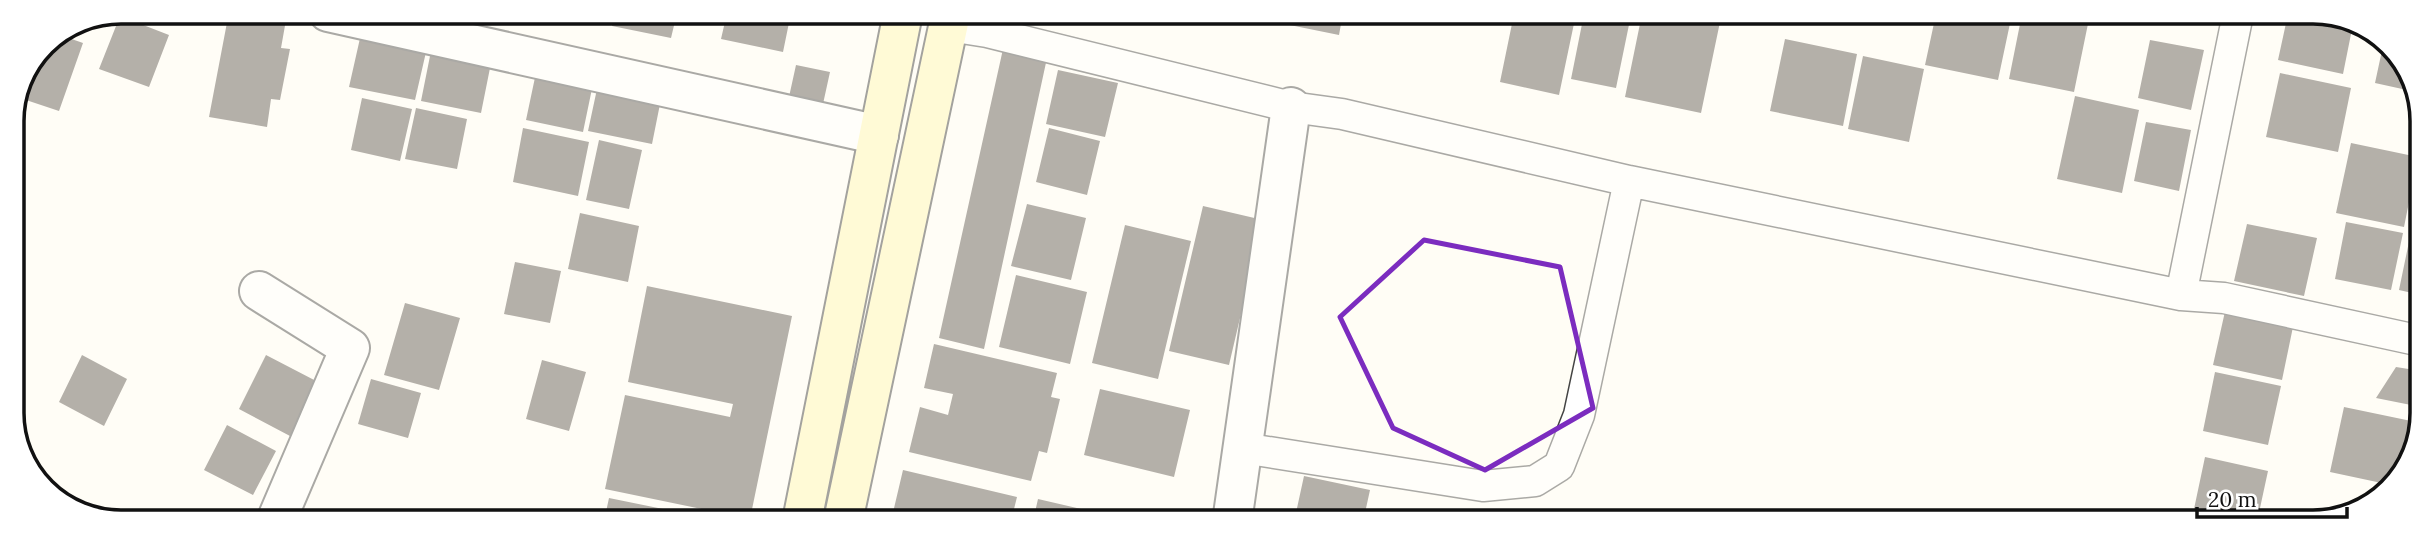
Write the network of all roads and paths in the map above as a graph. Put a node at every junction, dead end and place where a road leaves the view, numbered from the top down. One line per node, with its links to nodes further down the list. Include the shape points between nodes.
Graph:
1 (382, 24): 7 (street)
2 (901, 24): 7 (street)
3 (949, 24): 15 (street)
4 (962, 24): 6 (lane)
5 (2236, 24): 10 (lane)
6 (1291, 107): 8 (lane, via 1342,114); 12 (street)
7 (879, 135): 14 (street)
8 (1629, 181): 10 (lane); 12 (lane, via 1580,415 1559,466 1535,481 1483,486)
9 (259, 291): 13 (street, via 350,348)
10 (2181, 295): 11 (lane, via 2224,298)
11 (2410, 339)
12 (1243, 448): 16 (street)
13 (281, 510)
14 (804, 510)
15 (845, 510)
16 (1234, 510)

